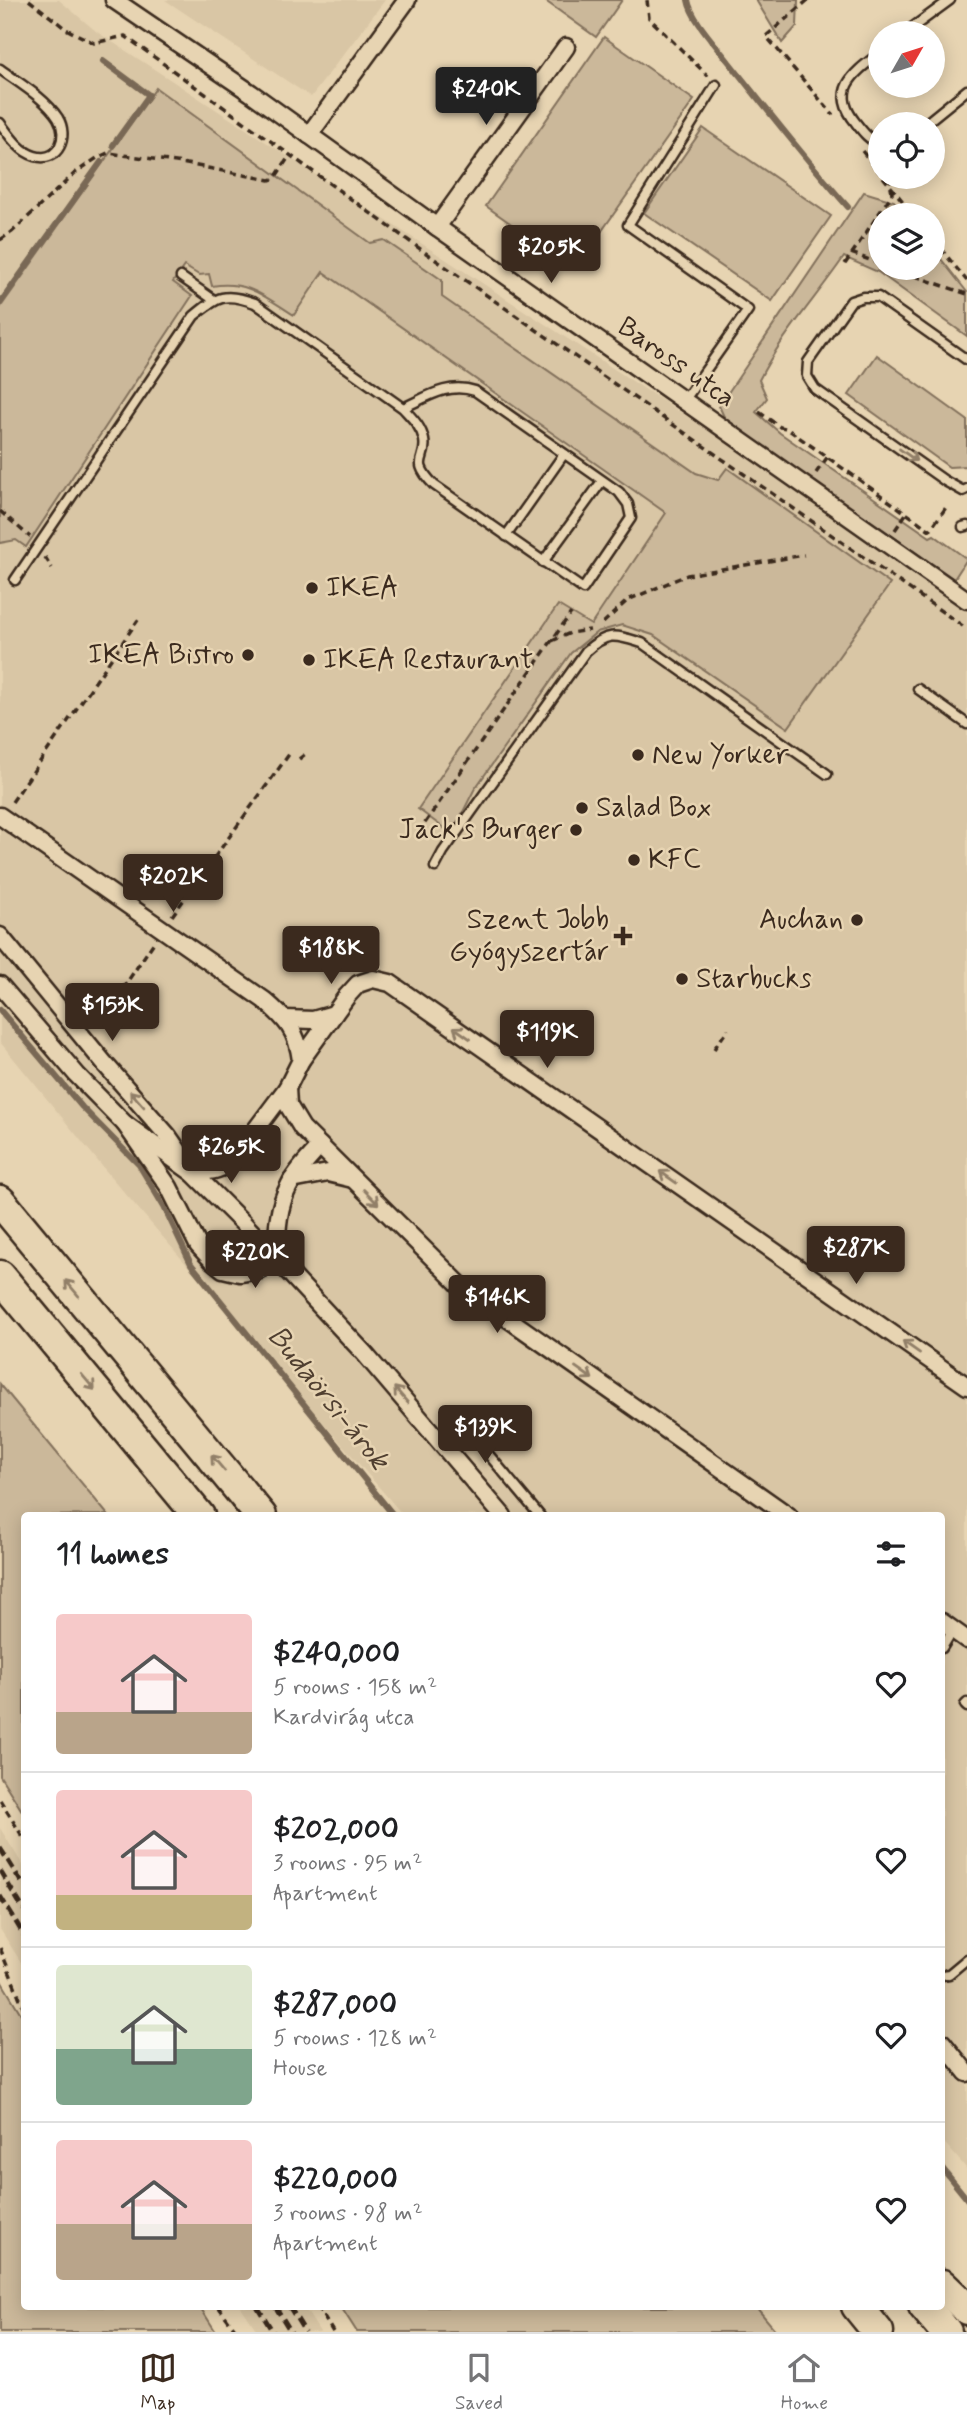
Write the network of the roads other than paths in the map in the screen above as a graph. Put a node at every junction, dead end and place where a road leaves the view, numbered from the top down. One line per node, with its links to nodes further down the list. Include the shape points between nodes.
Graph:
1 (114, 0): 12 (street, Baross utca)
2 (407, 0): 12 (street)
3 (950, 0): 4 (lane)
4 (921, 21)
5 (566, 47): 14 (street)
6 (868, 64): 13 (lane, via 848,81 844,99 849,115)
7 (0, 69): 11 (lane, via 49,107 59,119 63,141 52,156 33,156)
8 (716, 85): 18 (lane, via 628,225 748,310)
9 (967, 90): 10 (lane)
10 (940, 112)
11 (0, 123)
12 (309, 135): 14 (street, Baross utca)
13 (868, 137)
14 (437, 227): 18 (street, Baross utca)
15 (181, 277): 16 (lane)
16 (214, 300): 19 (lane, via 225,296 255,303); 25 (lane, via 194,316)
17 (967, 360): 22 (lane, one-way to 22, via 878,297 863,297 852,302 808,362 807,376 815,389 834,403 945,481)
18 (684, 401): 26 (street, Baross utca)
19 (403, 408): 20 (lane, via 447,388 462,387 475,391); 23 (lane, via 418,423 425,442 420,461 424,474)
20 (564, 454): 21 (lane); 23 (lane)
21 (602, 481): 24 (lane); 24 (lane, via 624,498 631,518 583,589)
22 (967, 489)
23 (506, 536): 24 (lane)
24 (543, 562)
25 (15, 580)
26 (967, 600)
27 (918, 689): 28 (lane)
28 (967, 724)
29 (827, 774): 31 (lane, via 642,643 615,634 586,651)
30 (1, 817): 35 (street)
31 (435, 867)
32 (0, 936): 40 (street, one-way to 32)
33 (0, 985): 38 (street)
34 (334, 1014): 35 (street, via 313,1020); 36 (street); 46 (street, one-way to 34, via 390,983 373,979 358,984)
35 (286, 1019): 36 (street)
36 (302, 1060): 37 (street)
37 (287, 1088): 39 (street, via 293,1116); 40 (street, via 233,1160 225,1167)
38 (125, 1124): 40 (street); 44 (street, via 169,1187 198,1245 212,1260 223,1269 240,1273 260,1270)
39 (320, 1146): 41 (street); 42 (street)
40 (193, 1172): 44 (street)
41 (353, 1179): 42 (street, via 327,1173); 52 (street, one-way to 52, via 484,1304)
42 (292, 1180): 44 (street, via 282,1201)
43 (0, 1201): 49 (highway, one-way to 43)
44 (276, 1258): 47 (street, one-way to 44)
45 (0, 1276): 48 (highway, one-way to 48)
46 (967, 1386)
47 (438, 1438): 50 (street); 51 (lane, via 471,1437 478,1442)
48 (197, 1512)
49 (258, 1512)
50 (500, 1512)
51 (537, 1512)
52 (783, 1512)
53 (947, 1626): 54 (street)
54 (967, 1640)
55 (967, 1959): 56 (lane)
56 (945, 1975)
57 (945, 2046): 58 (street)
58 (967, 2073)
59 (945, 2287): 60 (highway)
60 (967, 2309)
61 (859, 2310): 63 (highway)
62 (927, 2310): 64 (highway)
63 (878, 2332)
64 (946, 2332)

